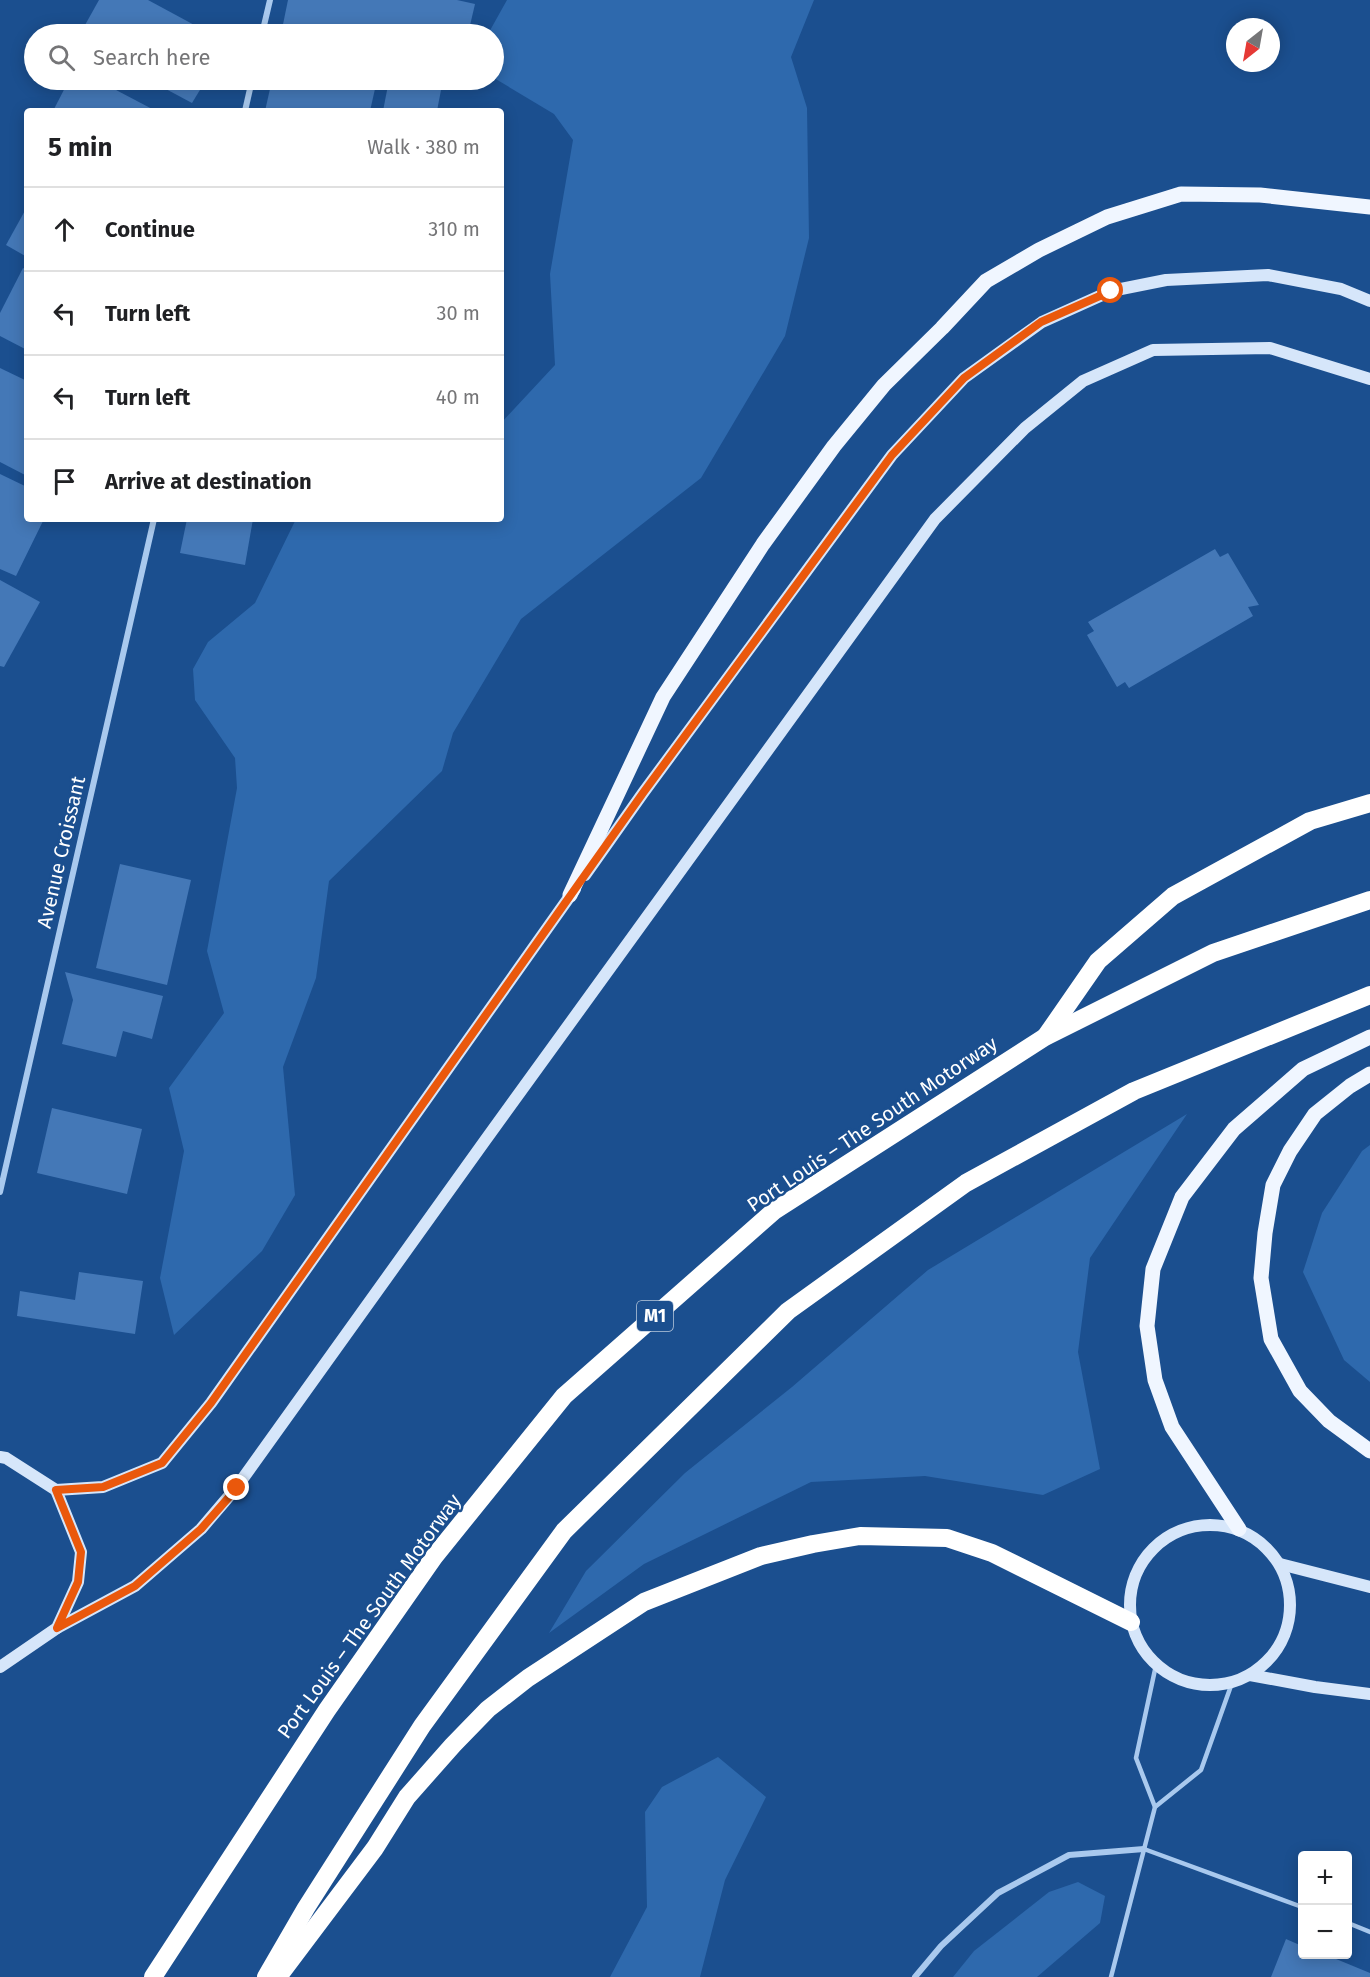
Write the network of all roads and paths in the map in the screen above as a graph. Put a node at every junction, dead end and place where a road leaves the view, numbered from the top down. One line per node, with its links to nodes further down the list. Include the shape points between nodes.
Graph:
1 (270, 0): 2 (street)
2 (264, 24)
3 (250, 90): 4 (street)
4 (246, 108)
5 (1370, 207): 10 (main road, via 1260,195 1181,194 1107,217 986,281 884,385 763,544 663,697)
6 (1370, 301): 10 (street, via 1341,290 1268,275 1166,280 1111,291 1041,322 964,378 892,455)
7 (1370, 379): 24 (street, via 1270,348 1152,350 1083,381 1025,428 935,519 237,1488 201,1529 135,1586)
8 (153, 522): 16 (street, Avenue Croissant)
9 (1370, 802): 13 (highway, via 1310,821 1173,896 1098,961)
10 (570, 895): 19 (street, via 211,1403 162,1463 103,1487)
11 (1370, 900): 13 (highway, Port Louis – The South Motorway / M1, via 1214,953)
12 (1370, 995): 36 (highway, via 1134,1091 966,1183 788,1311 564,1530 422,1726)
13 (1045, 1037): 35 (highway, Port Louis – The South Motorway / M1, via 774,1211 564,1396 434,1557 327,1710)
14 (1370, 1037): 20 (main road, via 1303,1070 1234,1129 1182,1197 1153,1269 1147,1326 1155,1380 1172,1427)
15 (1370, 1074): 17 (main road, via 1315,1114 1290,1151 1273,1185 1261,1278 1271,1339 1300,1391 1329,1421)
16 (0, 1192)
17 (1370, 1451)
18 (0, 1457): 19 (street)
19 (56, 1490): 24 (street, via 81,1552 78,1582)
20 (1239, 1529): 21 (street, via 1259,1540); 23 (street, via 1216,1524 1191,1526 1168,1536 1149,1552 1136,1573 1129,1597)
21 (1280, 1564): 22 (street); 27 (street, via 1291,1600 1288,1628 1277,1652)
22 (1370, 1587)
23 (1131, 1622): 25 (street, via 1140,1645); 37 (highway, via 992,1553 947,1538 860,1536 792,1549 761,1556 644,1602 528,1678 481,1716 407,1797 375,1848)
24 (57, 1628): 26 (street)
25 (1156, 1665): 28 (street, via 1179,1679 1205,1686); 30 (lane, via 1136,1758)
26 (0, 1667)
27 (1250, 1675): 28 (street); 29 (street)
28 (1232, 1683): 30 (lane, via 1201,1770)
29 (1370, 1694)
30 (1155, 1808): 31 (lane)
31 (1144, 1849): 32 (lane); 38 (street, via 1070,1855 998,1893 941,1946); 39 (lane)
32 (1298, 1906)
33 (1352, 1925): 34 (lane)
34 (1370, 1932)
35 (153, 1977)
36 (266, 1977)
37 (278, 1977)
38 (915, 1977)
39 (1111, 1977)

